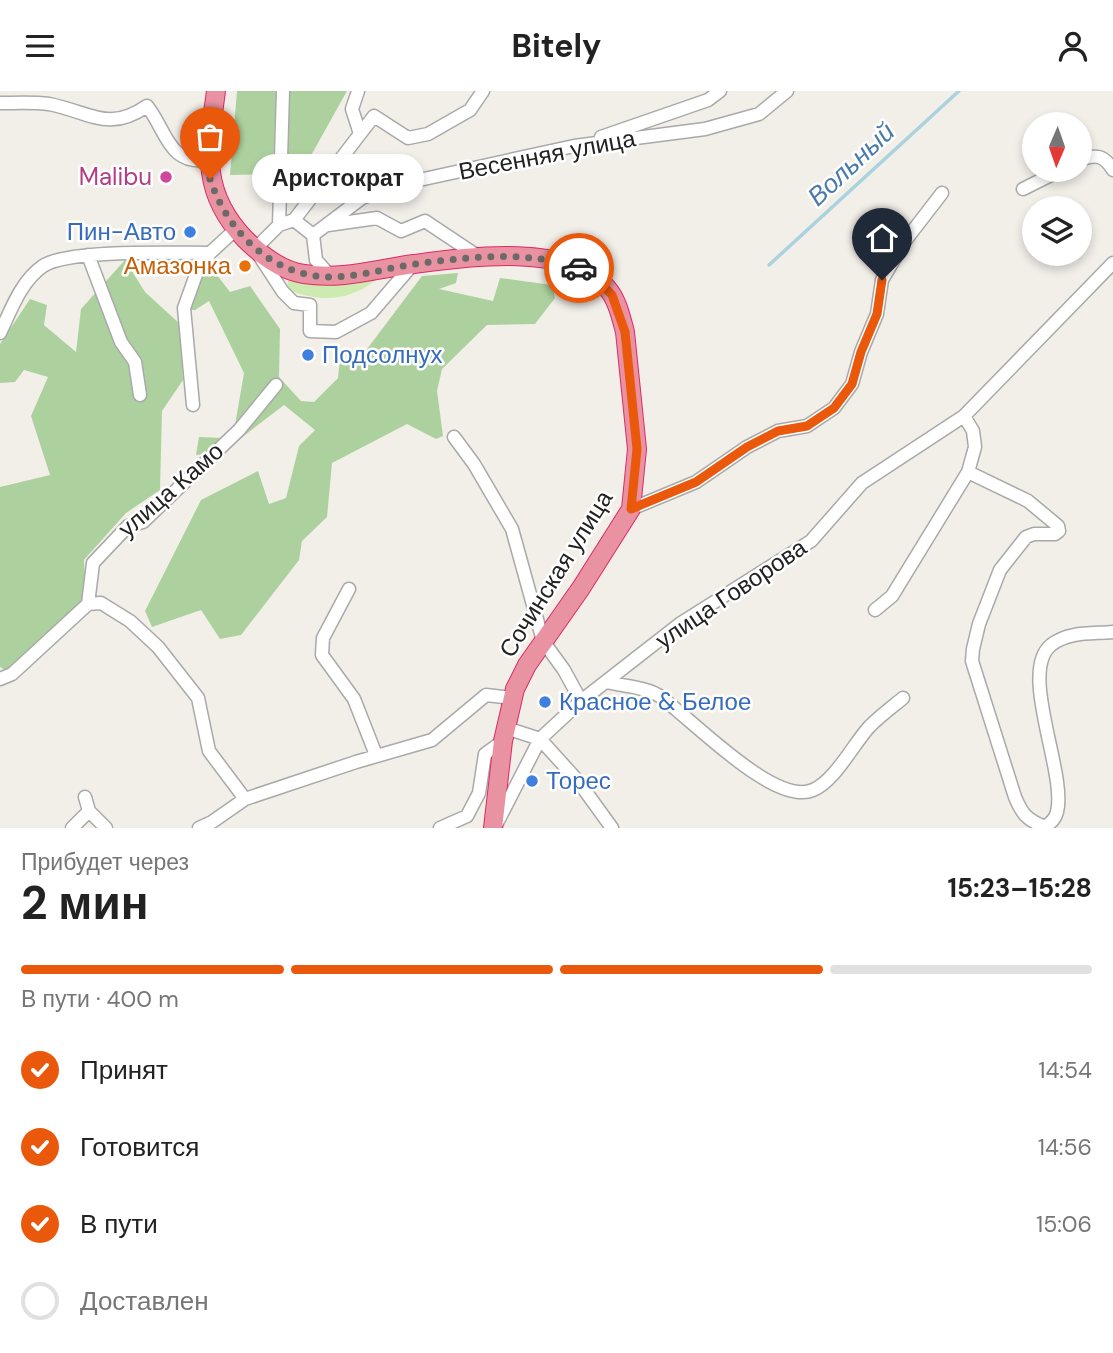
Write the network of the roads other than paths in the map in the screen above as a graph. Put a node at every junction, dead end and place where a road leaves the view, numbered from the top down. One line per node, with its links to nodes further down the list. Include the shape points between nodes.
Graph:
1 (216, 91): 11 (highway, Сочинская улица)
2 (283, 91): 17 (street)
3 (358, 91): 8 (street, via 352,109)
4 (483, 91): 8 (street, via 470,110 428,134 408,138 374,116)
5 (720, 91): 9 (street, via 708,100)
6 (787, 91): 9 (street, Весенняя улица, via 759,114 705,129)
7 (0, 103): 11 (street, via 49,104 111,121 147,106 179,155 194,162)
8 (359, 134): 16 (street)
9 (574, 146): 18 (street, Весенняя улица, via 401,184 362,198)
10 (1092, 157): 12 (street, via 1106,159)
11 (208, 160): 19 (highway, Сочинская улица, via 218,201)
12 (1113, 170)
13 (1037, 182): 14 (street)
14 (1023, 189)
15 (942, 193): 35 (street, via 882,280 877,314 852,384 834,408 807,426 778,431 747,447 696,482)
16 (294, 220): 17 (street); 20 (street)
17 (279, 225): 22 (street)
18 (328, 225): 20 (street, Весенняя улица); 24 (street, via 377,218 401,231 425,221)
19 (236, 229): 21 (street); 22 (highway, Сочинская улица)
20 (313, 235): 27 (street, via 316,260)
21 (210, 253): 23 (street); 31 (street, via 197,272 184,309)
22 (260, 253): 26 (street, via 283,292 294,303 310,305 310,331 335,332 371,313); 27 (highway, Сочинская улица, via 301,274)
23 (88, 255): 28 (street, via 44,265 20,291); 30 (street, via 121,342 135,362)
24 (479, 257): 26 (highway, Сочинская улица); 35 (highway, Сочинская улица, via 568,264 593,275 612,295 625,332 634,403 637,449)
25 (1113, 263): 32 (street, улица Говорова)
26 (413, 264): 27 (highway, Сочинская улица)
27 (331, 277)
28 (0, 333)
29 (275, 385): 37 (street, улица Камо, via 239,430 143,522 128,526 93,563)
30 (140, 395)
31 (194, 405)
32 (964, 416): 34 (street, via 975,447); 42 (street, улица Говорова, via 862,483 811,541 681,623)
33 (454, 437): 40 (street, via 512,529)
34 (968, 472): 38 (street, via 892,596); 52 (street, via 1028,501 1058,526 1055,534 1027,537 1000,569 979,624 972,661 1015,797 1023,815)
35 (631, 509): 40 (highway, Сочинская улица)
36 (349, 589): 48 (street, via 323,638 322,655 354,699)
37 (88, 604): 41 (street, via 12,674); 50 (street, via 101,603 158,647 198,698 209,751)
38 (875, 610)
39 (1113, 632): 52 (street, via 1062,639 1042,656 1040,694 1058,791 1058,811 1054,821)
40 (543, 641): 43 (highway, Сочинская улица); 45 (street)
41 (0, 679)
42 (607, 683): 44 (street, via 655,693 714,744 795,793 814,790 828,778 870,726); 45 (street, улица Говорова)
43 (512, 698): 46 (highway, Сочинская улица); 48 (street, via 486,695 432,740)
44 (903, 698)
45 (581, 701): 47 (street, улица Говорова)
46 (504, 734): 47 (street); 56 (street, Сочинская улица, via 485,754 479,793 467,817); 57 (highway, Сочинская улица)
47 (540, 739): 57 (street, улица Говорова); 58 (street)
48 (376, 755): 50 (street)
49 (85, 797): 51 (street)
50 (245, 799): 55 (street)
51 (89, 811): 53 (street); 54 (street)
52 (1044, 827)
53 (72, 828)
54 (106, 828)
55 (199, 828)
56 (440, 828)
57 (494, 828)
58 (612, 828)

